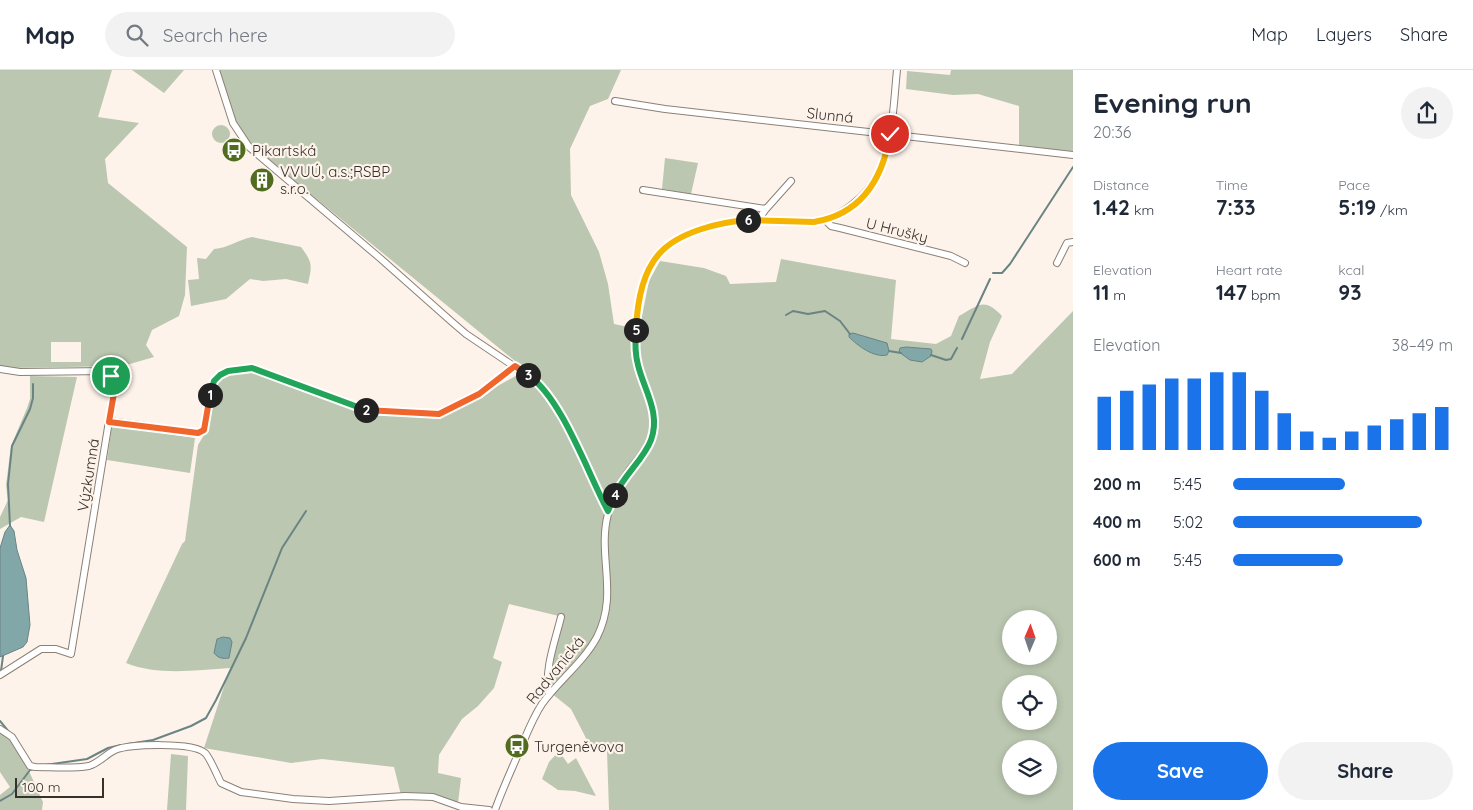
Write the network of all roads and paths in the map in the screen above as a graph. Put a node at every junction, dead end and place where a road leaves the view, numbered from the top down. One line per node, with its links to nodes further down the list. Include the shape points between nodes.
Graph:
1 (216, 70): 14 (street, via 233,123 249,147 466,334)
2 (897, 70): 4 (street, Radvanická)
3 (615, 101): 4 (street, Slunná)
4 (890, 134): 5 (street, Slunná); 10 (street, Radvanická, via 886,157 874,183 850,207)
5 (1073, 155)
6 (791, 181): 8 (street)
7 (643, 190): 8 (street)
8 (766, 209): 9 (street)
9 (758, 220): 10 (street, Radvanická); 17 (street, Radvanická, via 719,224 681,238 663,249 652,264 639,305 635,346 638,366 651,402 653,432)
10 (825, 220): 12 (street, U Hrušky, via 834,227 951,256)
11 (1073, 242): 13 (street, via 1067,243)
12 (965, 263)
13 (1057, 264)
14 (515, 366): 16 (street, Výzkumná, via 479,394 439,414 366,410 252,368 228,371 218,377 213,384 204,430 198,433); 17 (street, via 533,378 553,402)
15 (0, 369): 16 (street, via 20,372 107,371 114,393)
16 (109, 422): 19 (street, Výzkumná, via 71,654 41,649)
17 (608, 511): 20 (street, Radvanická, via 605,533 608,594 603,621 590,648)
18 (562, 616): 20 (street, via 548,672)
19 (0, 674)
20 (548, 695): 23 (street, Radvanická, via 534,718)
21 (0, 729): 22 (street, via 12,737 30,766 35,767 91,765 110,752 140,745 190,748 206,754 222,783 241,792 329,801 433,796 461,807)
22 (489, 810)
23 (495, 810)

